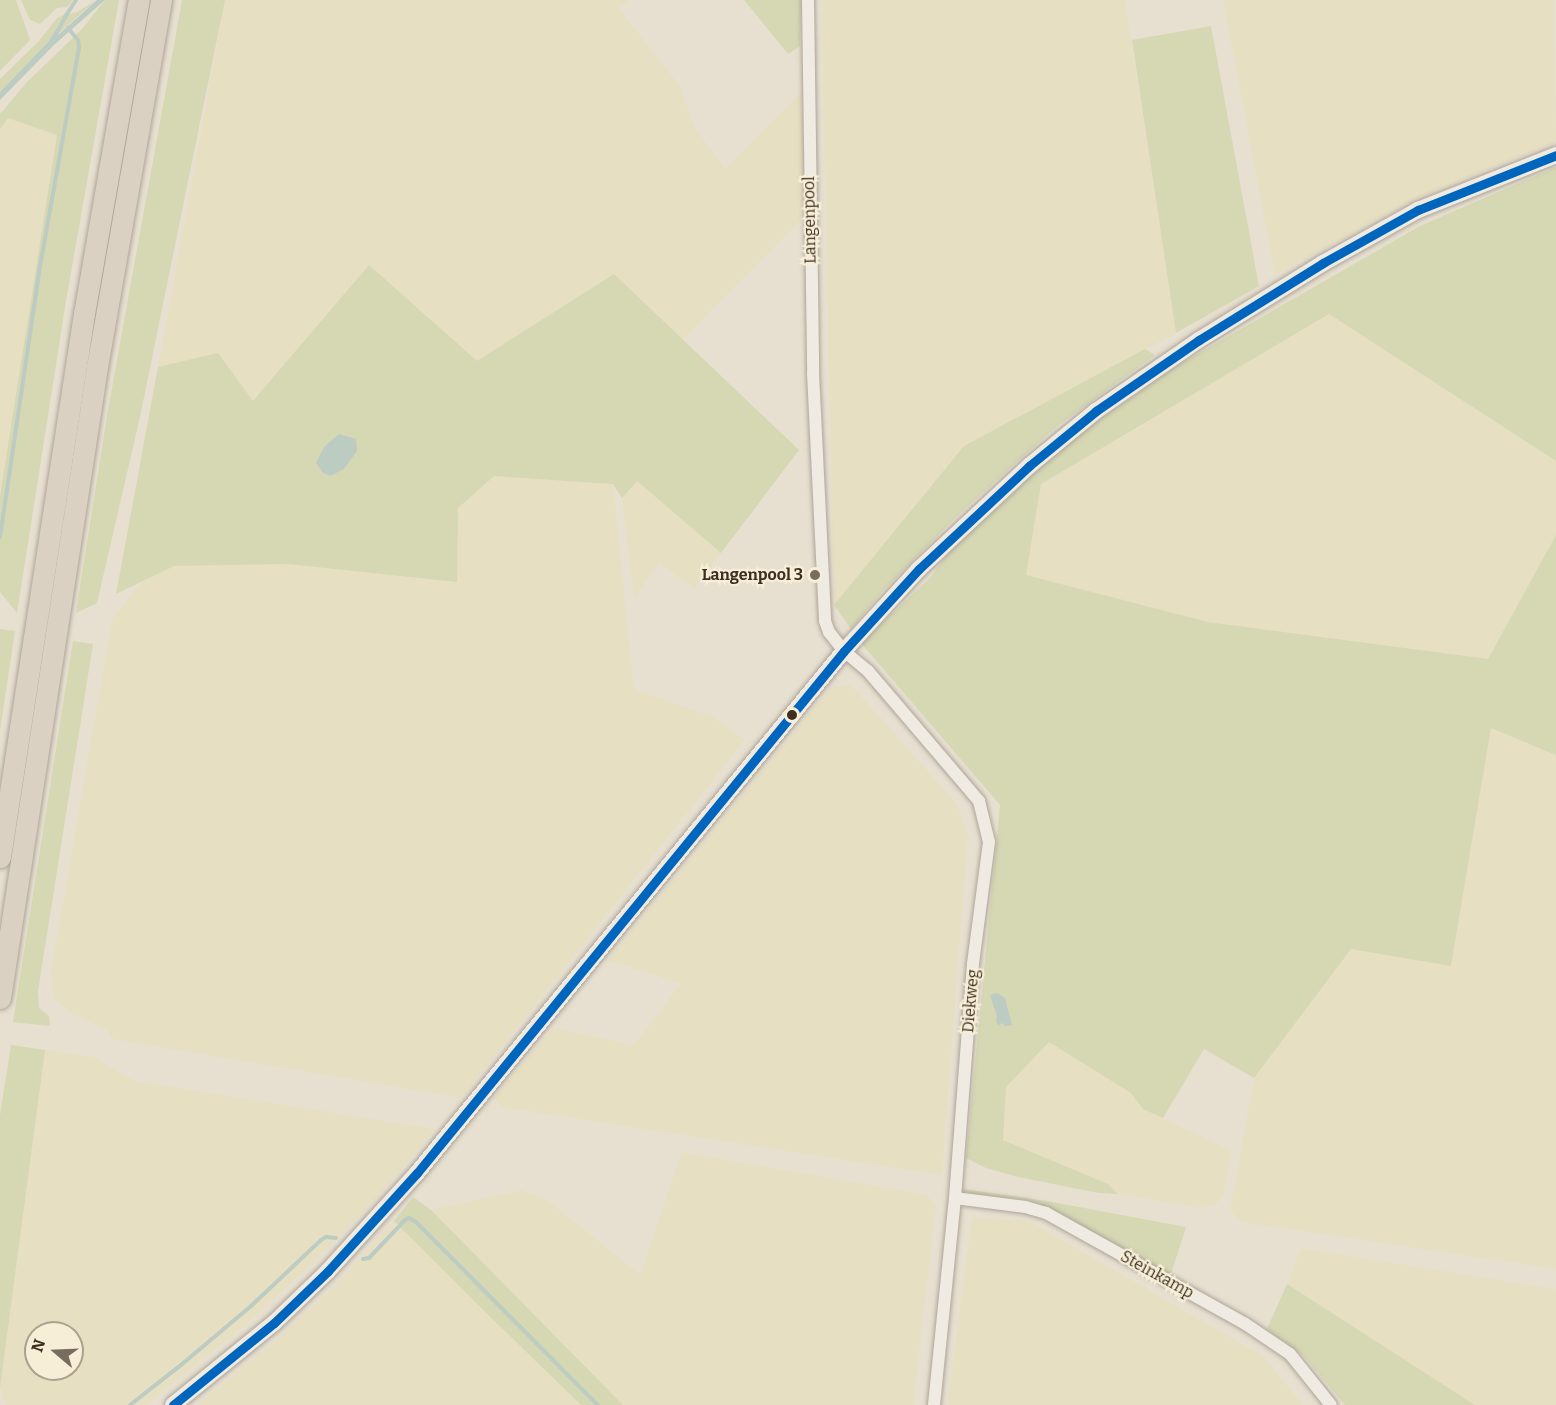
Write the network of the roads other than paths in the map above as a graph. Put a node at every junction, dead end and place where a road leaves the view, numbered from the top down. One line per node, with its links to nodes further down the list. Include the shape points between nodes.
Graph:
1 (139, 0): 6 (highway, via 84,314)
2 (161, 0): 7 (highway, via 97,367)
3 (808, 0): 5 (street, Langenpool, via 813,349 823,608 829,632)
4 (1556, 154): 5 (main road, via 1418,210 1199,340 1105,404 963,526 890,598)
5 (844, 651): 8 (street, Diekweg, via 868,671 964,782 978,801 989,842 974,964); 9 (main road, via 417,1173 328,1271 282,1315)
6 (0, 857)
7 (0, 998)
8 (955, 1198): 10 (street, Diekweg); 11 (street, Steinkamp, via 1046,1213 1290,1354)
9 (173, 1405)
10 (934, 1405)
11 (1331, 1405)

